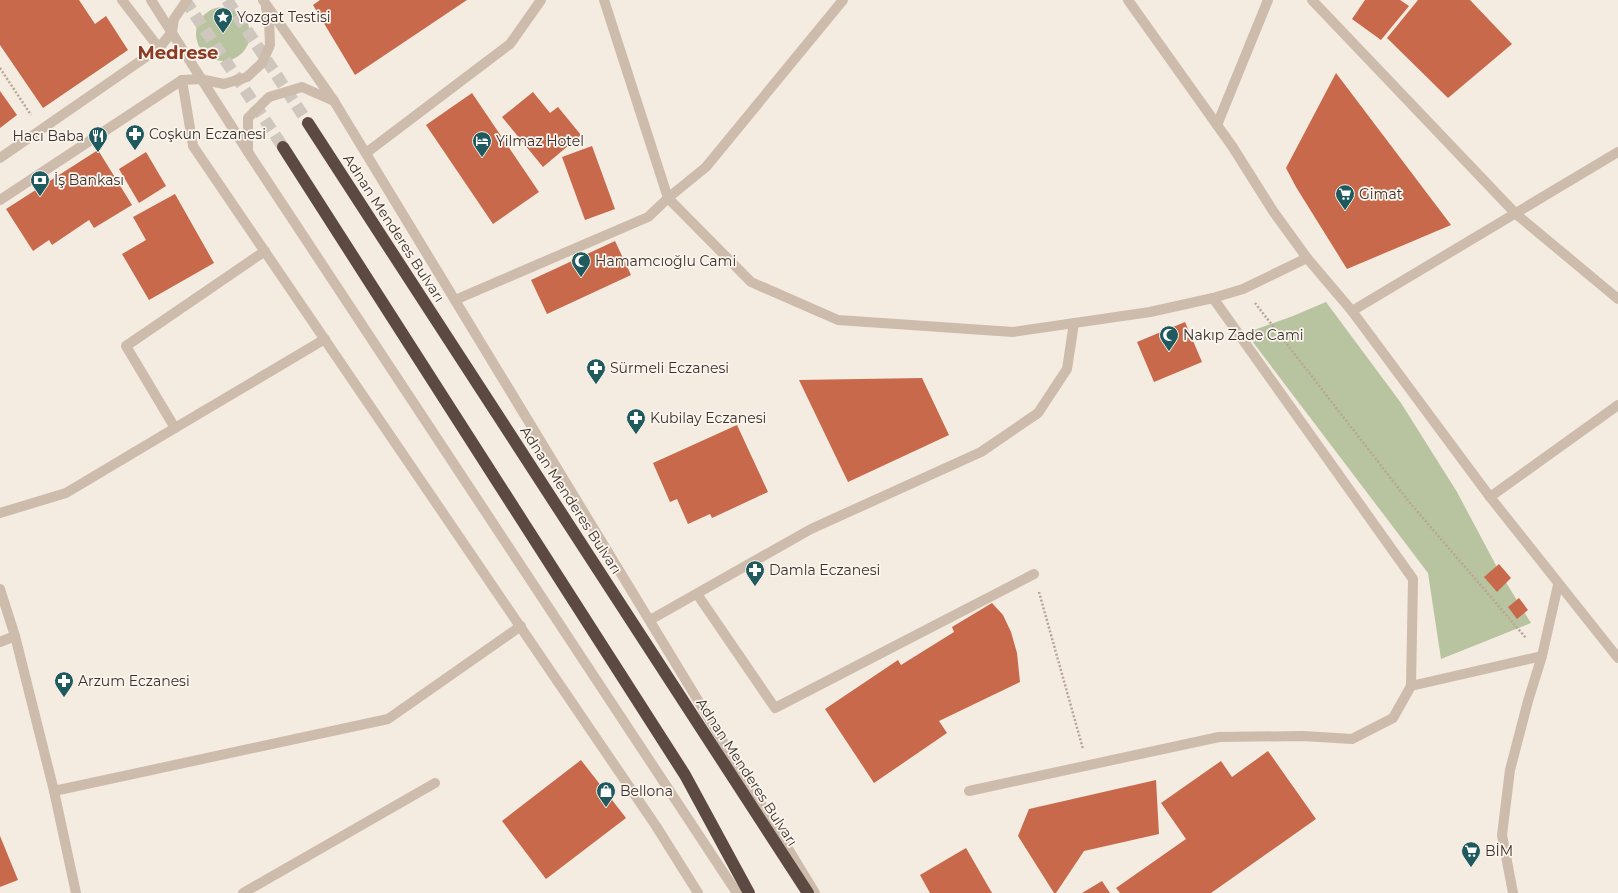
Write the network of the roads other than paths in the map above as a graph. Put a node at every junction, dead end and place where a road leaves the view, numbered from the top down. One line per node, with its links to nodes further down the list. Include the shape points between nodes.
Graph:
1 (122, 0): 12 (street)
2 (151, 0): 11 (street)
3 (187, 0): 11 (street, via 174,18)
4 (264, 0): 13 (street, via 270,45 262,63 246,77 224,84); 15 (street)
5 (541, 0): 21 (street, via 510,44)
6 (604, 0): 23 (street)
7 (843, 0): 23 (street, via 706,167)
8 (1128, 0): 17 (street)
9 (1268, 0): 17 (street)
10 (1312, 0): 25 (street)
11 (172, 32): 12 (street); 13 (street)
12 (159, 48): 22 (street)
13 (200, 79): 14 (street); 19 (street)
14 (182, 80): 24 (street); 26 (street, via 193,146)
15 (334, 101): 19 (street, via 302,87 269,96 248,118); 21 (street)
16 (308, 124): 57 (highway, Adnan Menderes Bulvarı)
17 (1217, 125): 27 (street)
18 (283, 147): 56 (highway, via 685,775)
19 (248, 152): 55 (street)
20 (1618, 152): 25 (street)
21 (366, 153): 30 (street)
22 (0, 158)
23 (668, 198): 30 (street, via 648,217); 32 (street, via 751,282 838,320 1013,332)
24 (0, 200)
25 (1516, 214): 29 (street); 31 (street)
26 (265, 251): 33 (street); 35 (street, via 126,346)
27 (1307, 258): 28 (street, via 1243,289); 31 (street)
28 (1213, 298): 32 (street, via 1150,312); 48 (street, via 1413,578)
29 (1618, 299)
30 (455, 300): 42 (street)
31 (1352, 311): 36 (street)
32 (1074, 323): 41 (street, via 1067,369 1038,412 981,452 811,529)
33 (325, 339): 35 (street); 43 (street)
34 (1618, 405): 36 (street)
35 (175, 428): 37 (street, via 66,493)
36 (1490, 497): 39 (street)
37 (0, 513)
38 (1034, 574): 41 (street, via 775,708)
39 (1558, 585): 46 (street); 47 (street)
40 (0, 589): 44 (street)
41 (697, 594): 42 (street)
42 (650, 620): 58 (street)
43 (521, 626): 50 (street, via 388,719); 54 (street, via 656,826)
44 (15, 636): 45 (street); 50 (street)
45 (0, 642)
46 (1542, 656): 48 (street); 59 (street, via 1509,777 1502,835)
47 (1618, 658)
48 (1411, 686): 51 (street, via 1393,718 1352,738 1219,737)
49 (435, 783): 53 (street)
50 (54, 791): 52 (street)
51 (969, 791)
52 (76, 893)
53 (243, 893)
54 (698, 893)
55 (737, 893)
56 (749, 893)
57 (808, 893)
58 (816, 893)
59 (1513, 893)

